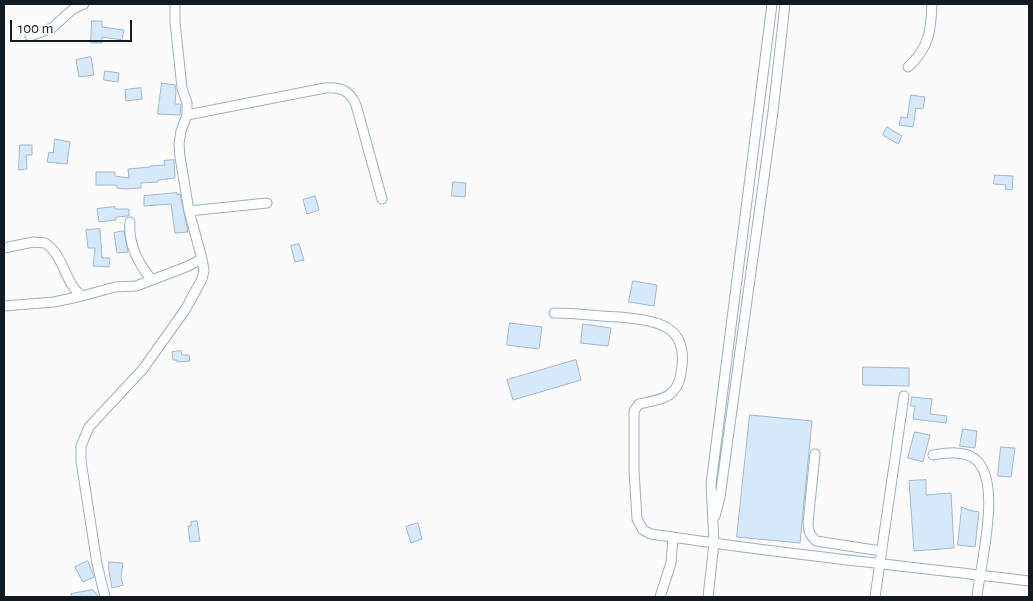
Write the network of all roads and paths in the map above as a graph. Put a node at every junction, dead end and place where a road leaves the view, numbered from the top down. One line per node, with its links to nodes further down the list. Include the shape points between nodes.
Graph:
1 (84, 4): 6 (street, via 73,9 52,28)
2 (175, 4): 8 (street)
3 (772, 4): 22 (street, via 711,484)
4 (784, 4): 22 (street, via 771,122 720,497)
5 (932, 4): 7 (street, via 925,48)
6 (30, 36)
7 (908, 67)
8 (186, 115): 9 (street, via 325,88 340,88 352,96 356,105); 11 (street, via 179,143)
9 (382, 199)
10 (267, 203): 11 (street)
11 (189, 211): 14 (street)
12 (130, 222): 15 (street, via 134,249)
13 (4, 248): 16 (street, via 45,243 59,258 71,285)
14 (202, 259): 15 (street); 29 (street, via 202,279 185,310 143,370 89,427 81,446 97,564)
15 (151, 279): 16 (street, via 136,286 115,286)
16 (82, 296): 17 (street)
17 (4, 306)
18 (554, 313): 23 (street, via 596,314 656,322 669,327 681,342 684,360 677,385 664,399 639,404 634,411 633,425 637,520 643,530 651,534)
19 (904, 396): 25 (street)
20 (815, 454): 25 (street, via 808,523 811,536 816,541)
21 (934, 455): 27 (street, via 954,453 969,456 976,459 984,471 989,515)
22 (714, 521): 24 (street)
23 (673, 537): 24 (street); 30 (street, via 671,563)
24 (714, 543): 26 (street); 31 (street)
25 (881, 551): 26 (street)
26 (879, 563): 27 (street); 32 (street)
27 (979, 575): 28 (street); 33 (street)
28 (1029, 580)
29 (105, 597)
30 (660, 597)
31 (708, 597)
32 (875, 597)
33 (977, 597)

